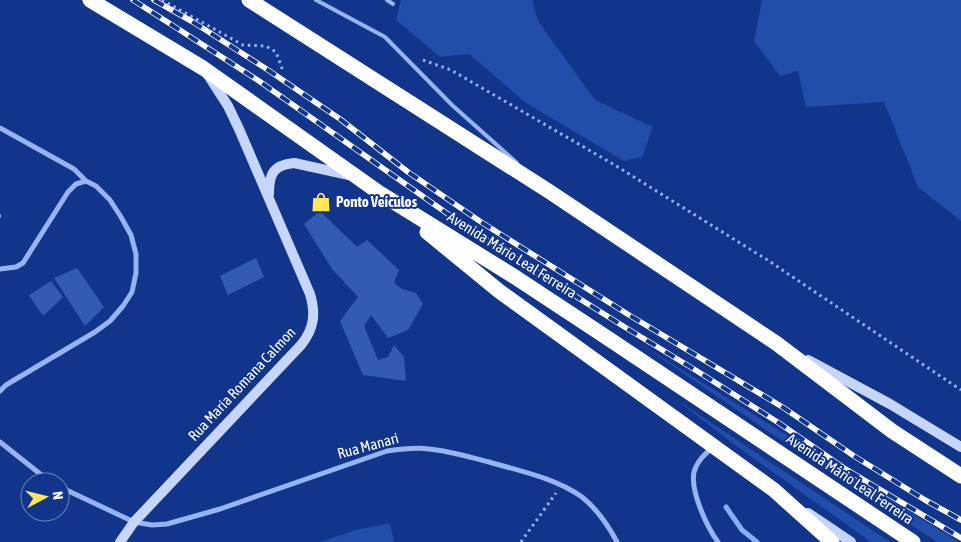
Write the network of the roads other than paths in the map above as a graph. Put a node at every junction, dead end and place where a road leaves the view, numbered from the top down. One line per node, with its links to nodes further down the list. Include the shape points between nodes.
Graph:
1 (90, 0): 7 (highway, Avenida Mário Leal Ferreira)
2 (249, 0): 11 (highway)
3 (316, 0): 5 (lane)
4 (387, 0): 6 (lane)
5 (325, 2): 11 (lane, via 386,37 452,106)
6 (393, 4)
7 (203, 68): 9 (highway, Avenida Mário Leal Ferreira); 13 (street, Rua Maria Romana Calmon, via 228,106)
8 (0, 128): 10 (street, via 74,169)
9 (357, 177): 12 (highway, Avenida Mário Leal Ferreira); 13 (street, Rua Maria Romana Calmon, via 303,164 285,164 271,175)
10 (86, 181): 14 (street, via 76,184 68,192 22,263); 16 (street, via 110,200 131,235 136,254 132,292 110,321)
11 (550, 192): 15 (highway)
12 (382, 194): 18 (highway, via 499,291); 30 (highway, Avenida Mário Leal Ferreira, via 590,326)
13 (269, 198): 24 (street, Rua Maria Romana Calmon, via 313,305 313,326 301,345)
14 (0, 269)
15 (776, 343): 19 (street, via 890,404); 21 (highway, via 892,431)
16 (0, 391)
17 (0, 442): 20 (street)
18 (713, 447): 22 (highway); 27 (street, via 700,458 694,473 694,486 710,530)
19 (961, 447)
20 (38, 472)
21 (961, 476)
22 (774, 490): 28 (highway); 29 (street)
23 (70, 492): 24 (street, Rua Manari)
24 (134, 522): 25 (street, Rua Maria Romana Calmon); 26 (street, Rua Manari, via 167,524 388,451 428,448 533,474 561,486 582,497 600,515)
25 (120, 542)
26 (617, 542)
27 (718, 542)
28 (832, 542)
29 (851, 542)
30 (913, 542)

